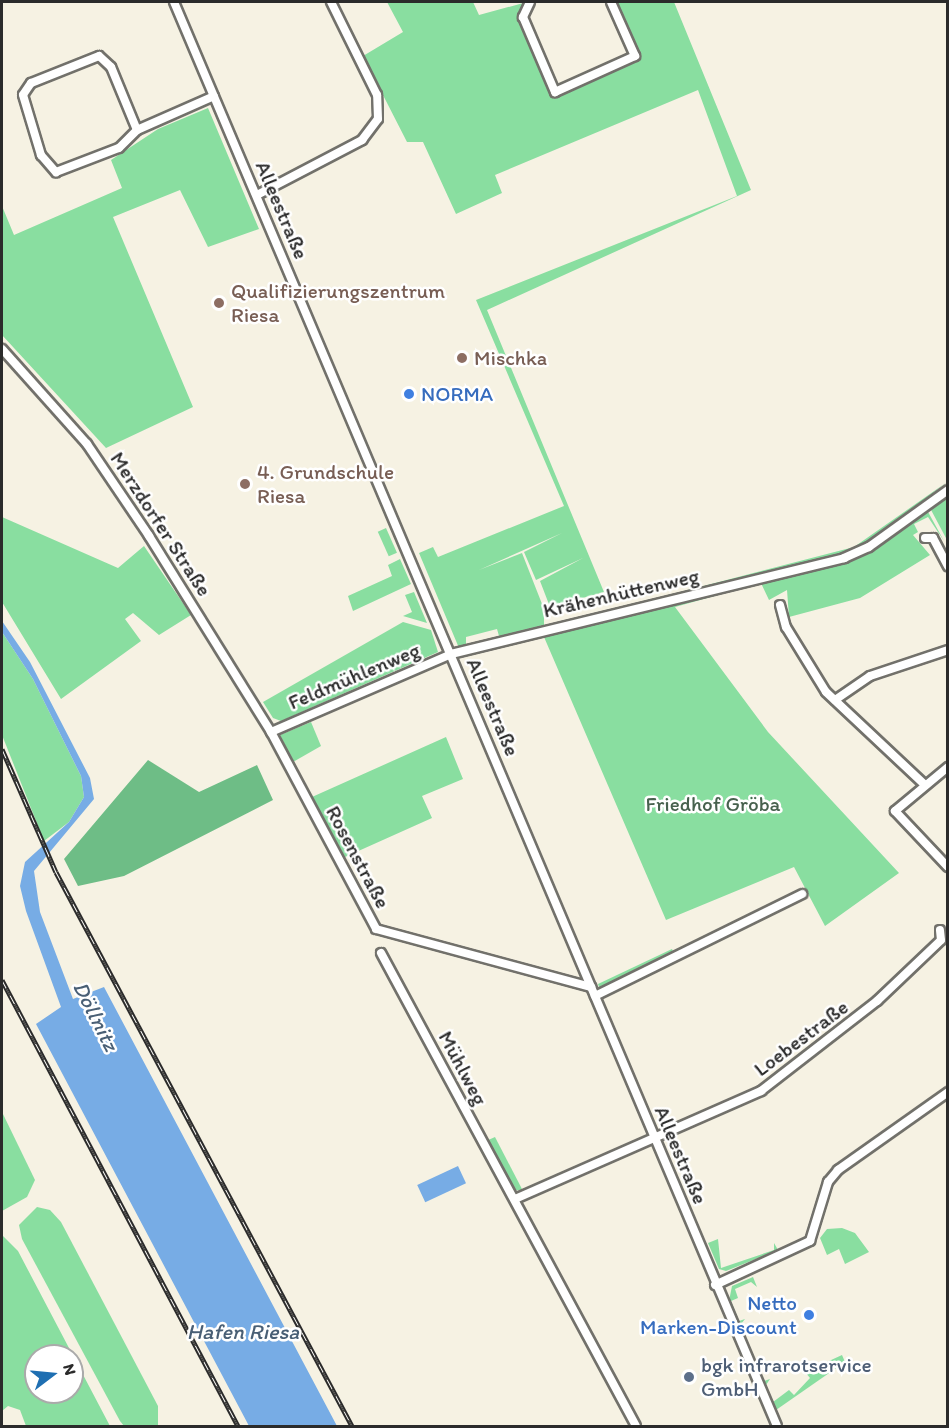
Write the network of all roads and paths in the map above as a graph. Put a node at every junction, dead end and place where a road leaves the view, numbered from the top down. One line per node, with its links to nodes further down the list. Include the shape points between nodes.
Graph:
1 (174, 2): 5 (street, Alleestraße)
2 (331, 2): 7 (street, via 377,95 378,119 362,140)
3 (530, 2): 4 (street, via 523,17 555,92 635,56)
4 (611, 2)
5 (214, 96): 6 (street); 7 (street, Alleestraße)
6 (137, 130): 6 (street, via 111,67 99,56 32,82 22,95 40,155 56,172 119,148)
7 (256, 195): 14 (street, Alleestraße)
8 (2, 349): 16 (street, Merzdorfer Straße, via 87,444)
9 (948, 490): 14 (street, Krähenhüttenweg, via 869,546 800,571)
10 (925, 538): 11 (street, via 933,538)
11 (948, 566)
12 (780, 605): 15 (street, via 786,627)
13 (948, 650): 15 (street, via 870,676)
14 (451, 654): 16 (street, Feldmühlenweg); 23 (street, Alleestraße)
15 (835, 700): 18 (street)
16 (271, 732): 23 (street, Rosenstraße, via 376,929)
17 (948, 767): 18 (street)
18 (924, 784): 19 (street, via 895,811)
19 (948, 867)
20 (802, 894): 24 (street)
21 (940, 930): 26 (street, Loebestraße, via 941,940 892,986 788,1071 749,1098)
22 (381, 953): 27 (street, Mühlweg)
23 (591, 987): 24 (street, Alleestraße)
24 (595, 996): 26 (street, Alleestraße)
25 (948, 1092): 28 (street, via 838,1170 828,1182 810,1241)
26 (655, 1140): 27 (street); 28 (street, Alleestraße)
27 (515, 1199): 29 (street, Mühlweg)
28 (716, 1285): 30 (street, Alleestraße)
29 (636, 1426)
30 (777, 1426)

